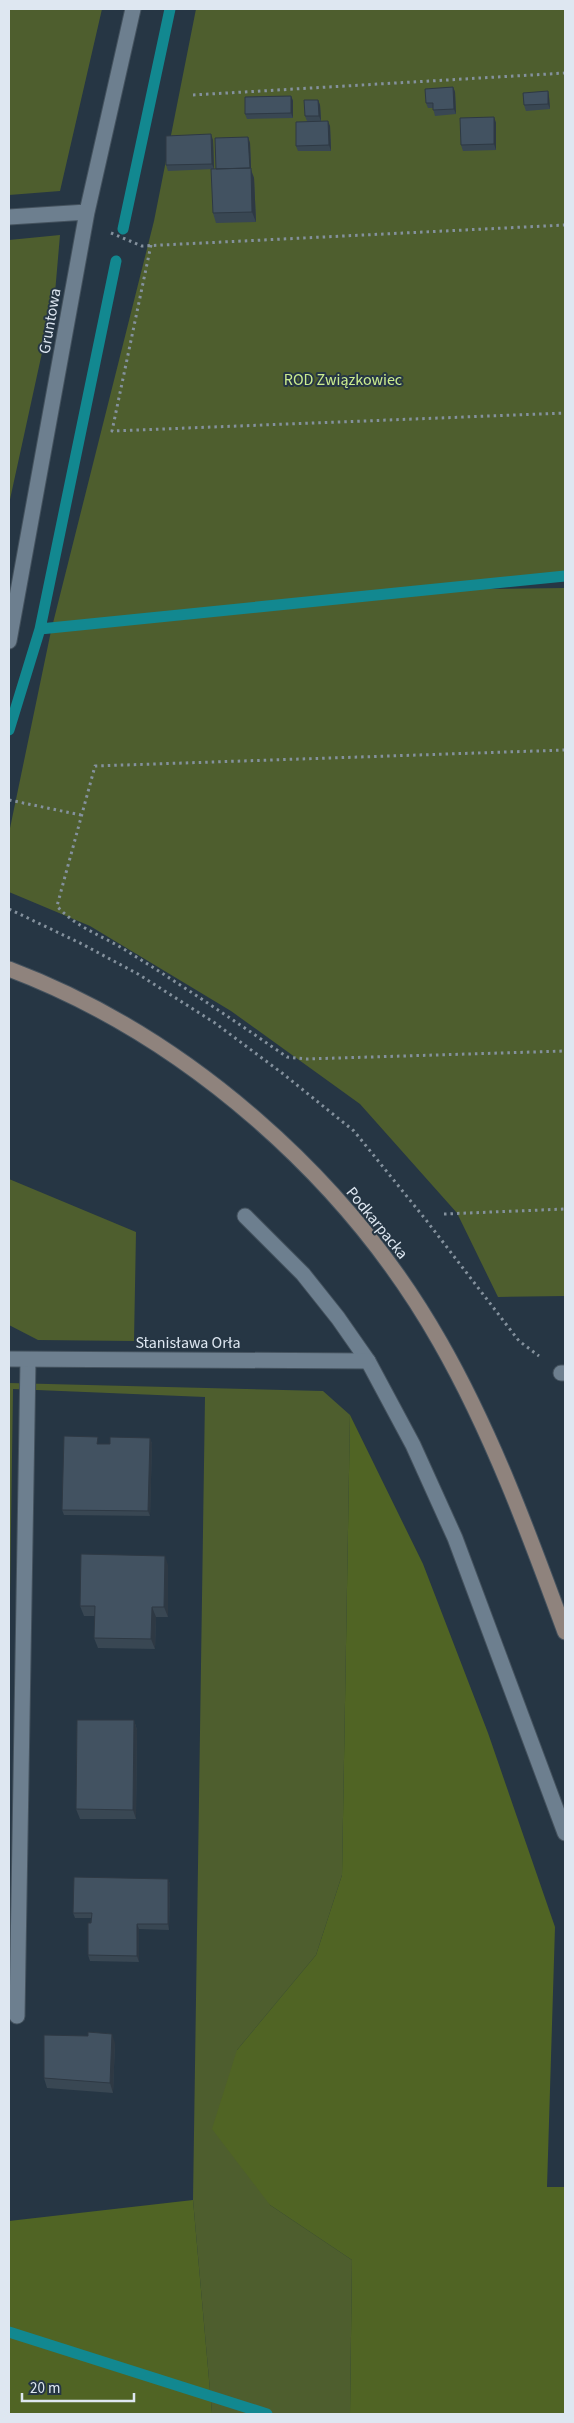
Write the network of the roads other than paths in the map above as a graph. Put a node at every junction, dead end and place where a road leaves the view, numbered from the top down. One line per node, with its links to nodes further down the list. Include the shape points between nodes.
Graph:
1 (134, 9): 2 (street, Gruntowa)
2 (86, 217): 3 (street); 4 (street, Gruntowa)
3 (9, 218)
4 (9, 641)
5 (9, 969): 10 (main road, Podkarpacka, via 60,989 132,1030 239,1104 316,1176 369,1238 408,1291 462,1383 498,1460)
6 (245, 1216): 9 (street, via 302,1274)
7 (9, 1359): 8 (street, Stanisława Orła)
8 (28, 1360): 9 (street, Stanisława Orła); 12 (street)
9 (368, 1361): 11 (street, via 413,1445 455,1538)
10 (565, 1632)
11 (565, 1833)
12 (17, 2016)

